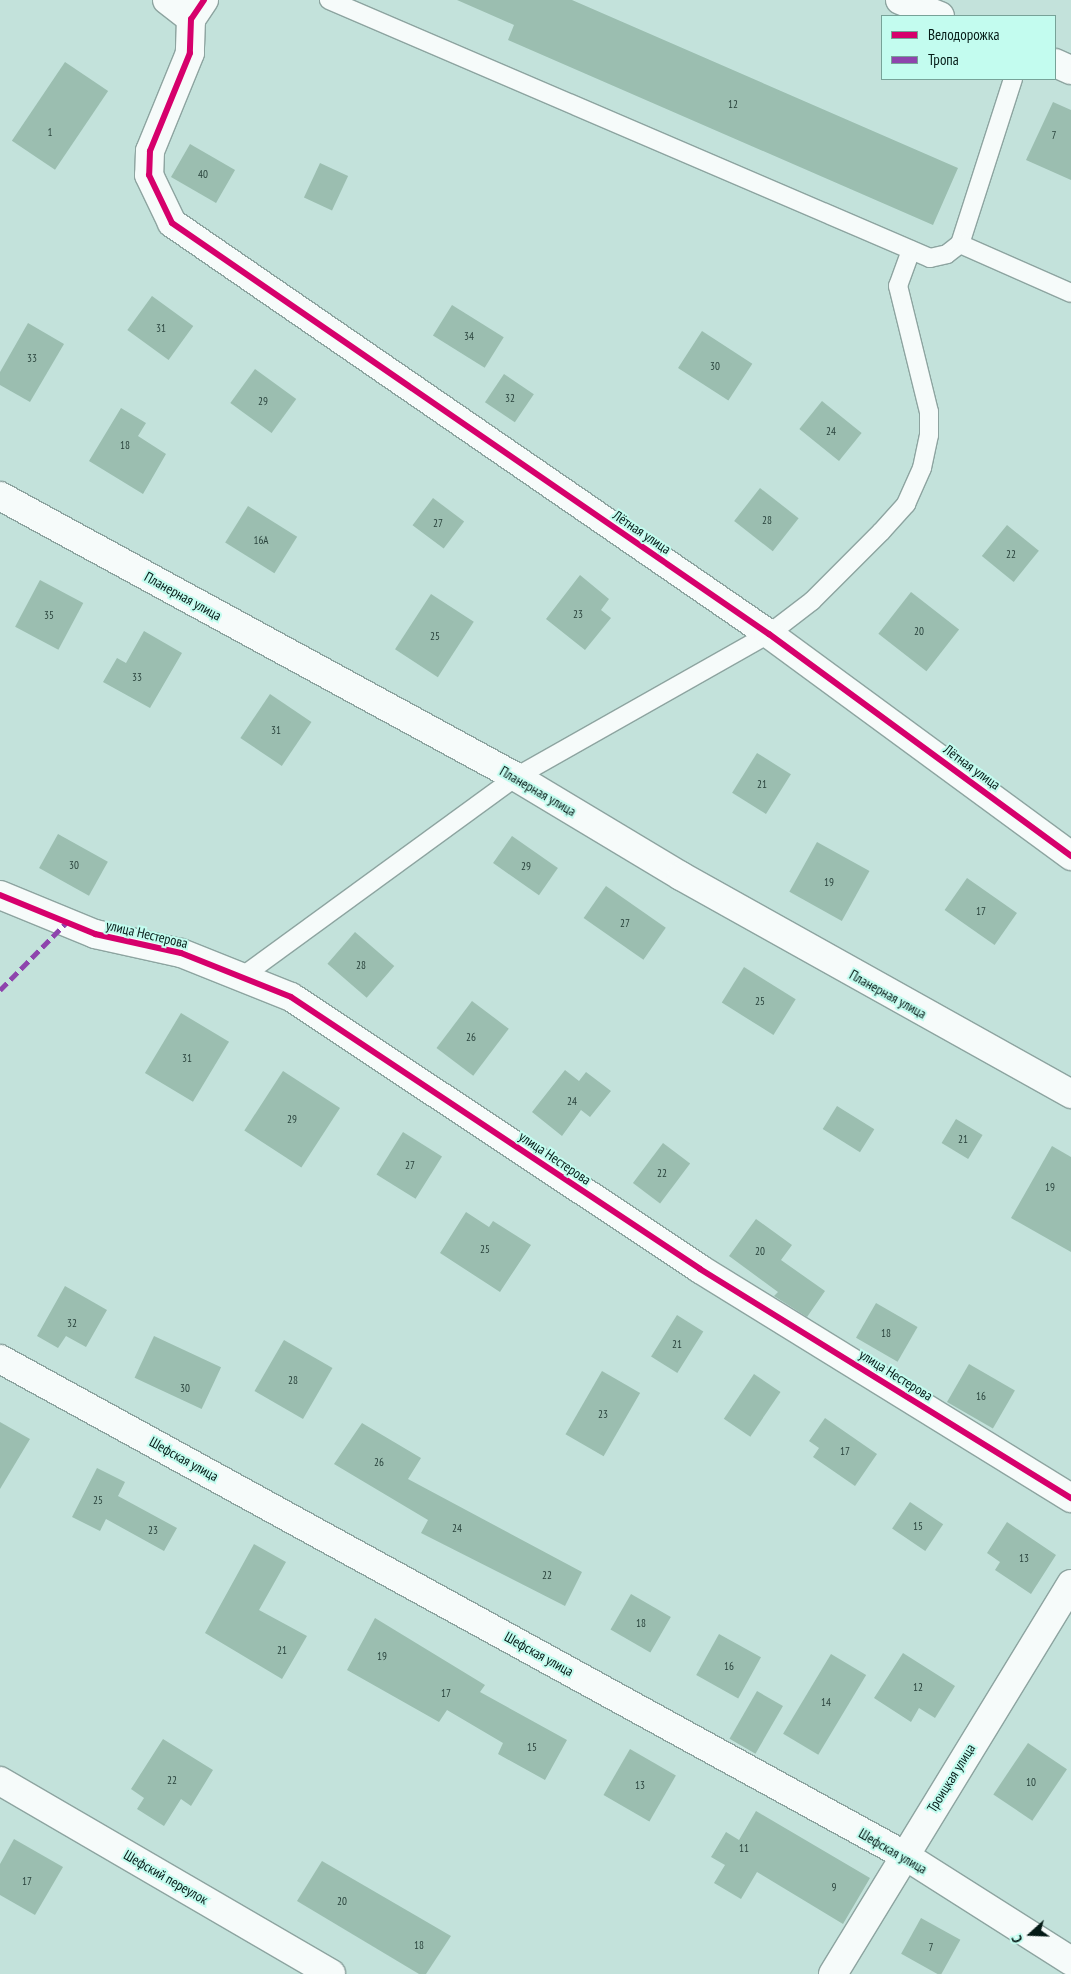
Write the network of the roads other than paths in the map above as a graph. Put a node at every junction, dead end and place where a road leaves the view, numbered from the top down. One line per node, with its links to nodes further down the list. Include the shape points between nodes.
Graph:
1 (167, 0): 4 (street)
2 (329, 0): 10 (lane)
3 (900, 0): 5 (street)
4 (198, 9): 13 (street, Лётная улица, via 190,53 156,130 149,175 172,223 191,240)
5 (938, 15)
6 (1056, 63): 7 (street)
7 (1071, 70)
8 (1013, 80): 9 (lane)
9 (960, 244): 10 (lane, via 947,254 930,258); 11 (lane)
10 (911, 250): 13 (lane, via 898,286 929,412 922,468 906,504 881,532 812,601)
11 (1071, 293)
12 (0, 496): 14 (street, Планерная улица)
13 (769, 634): 14 (lane); 15 (street, Лётная улица)
14 (516, 777): 17 (lane); 18 (street, Планерная улица, via 689,881)
15 (1071, 856)
16 (0, 895): 17 (street, улица Нестерова, via 95,934 181,953)
17 (243, 976): 20 (street, улица Нестерова, via 291,997 700,1269)
18 (1071, 1094)
19 (0, 1359): 23 (street, Шефская улица)
20 (1071, 1498)
21 (1071, 1584): 23 (street, Троицкая улица)
22 (0, 1781): 25 (street, Шефский переулок)
23 (904, 1855): 24 (street, Шефская улица); 26 (street, Троицкая улица)
24 (1071, 1961)
25 (331, 1974)
26 (833, 1974)

